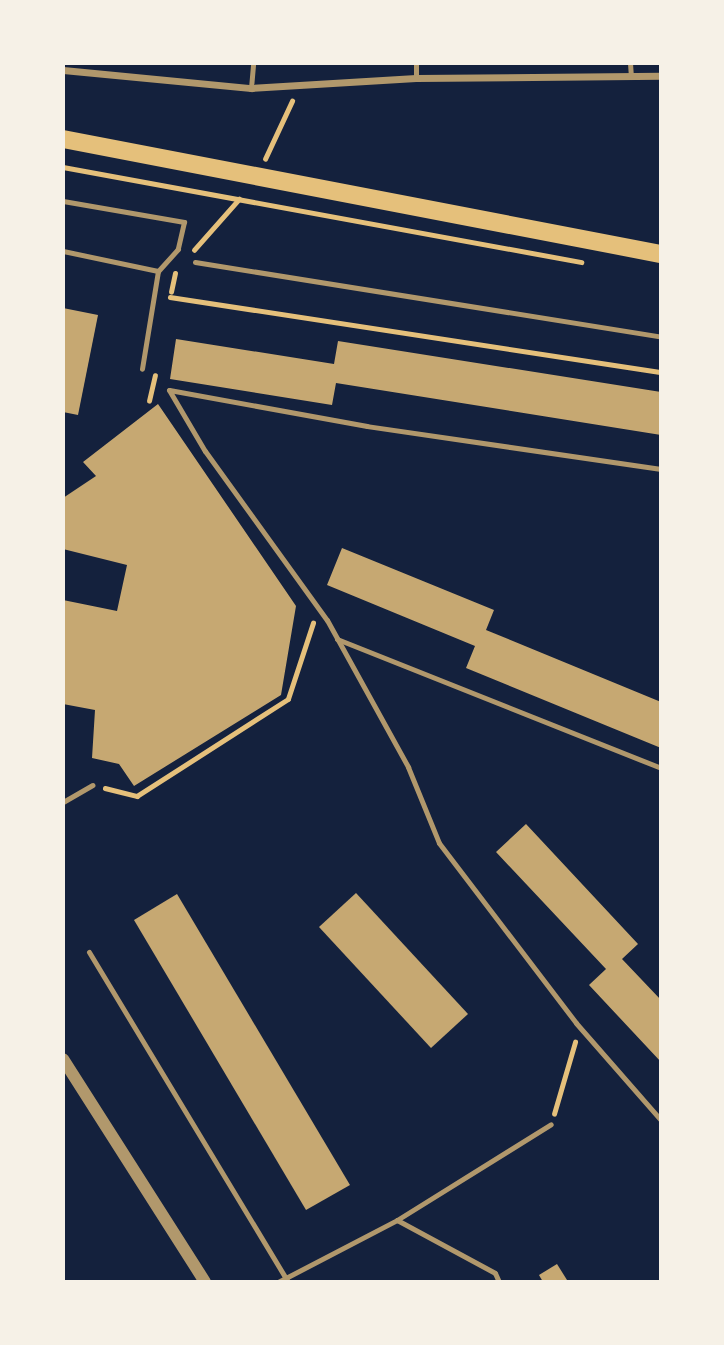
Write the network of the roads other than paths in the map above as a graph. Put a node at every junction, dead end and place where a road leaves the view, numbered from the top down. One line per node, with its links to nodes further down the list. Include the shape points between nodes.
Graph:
1 (253, 63): 8 (lane)
2 (416, 63): 7 (lane)
3 (630, 63): 5 (lane)
4 (63, 69): 8 (street)
5 (631, 76): 6 (street); 7 (street)
6 (661, 76)
7 (416, 78): 8 (street)
8 (251, 88)
9 (63, 139): 12 (main road)
10 (63, 201): 14 (lane, via 184,222 178,248)
11 (63, 251): 14 (lane)
12 (661, 254)
13 (195, 262): 15 (lane)
14 (158, 271): 16 (lane)
15 (661, 337)
16 (142, 369)
17 (661, 469): 18 (lane, via 367,426 169,390 205,451)
18 (337, 639): 19 (lane); 24 (lane, via 408,767 439,843 576,1023)
19 (661, 768)
20 (92, 785): 21 (lane)
21 (63, 802)
22 (89, 952): 27 (lane)
23 (63, 1059): 28 (street)
24 (661, 1120)
25 (551, 1124): 26 (lane)
26 (397, 1220): 27 (lane); 30 (lane, via 495,1273)
27 (286, 1280): 29 (lane)
28 (205, 1282)
29 (278, 1282)
30 (499, 1282)

